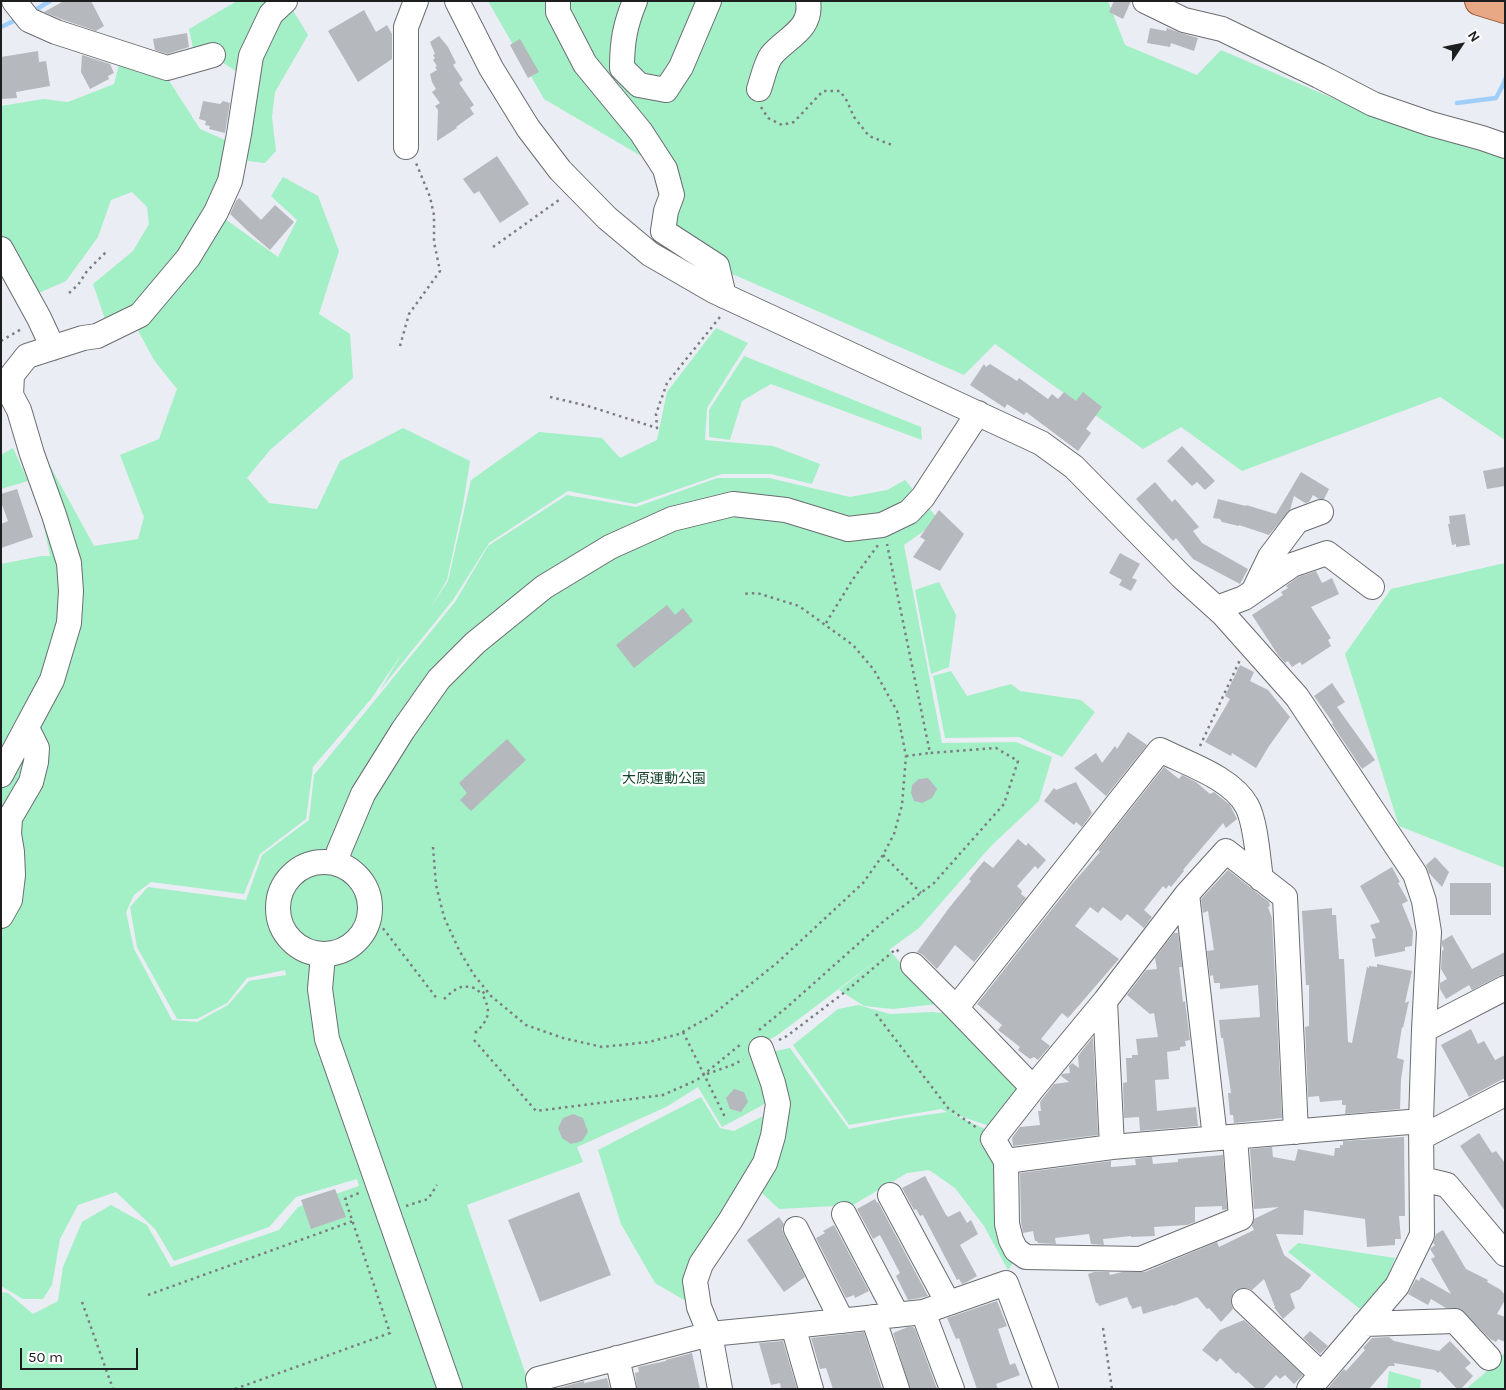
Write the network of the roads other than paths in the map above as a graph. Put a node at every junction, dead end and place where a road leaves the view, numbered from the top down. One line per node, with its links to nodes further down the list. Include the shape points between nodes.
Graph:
1 (14, 1): 12 (street, via 29,20 56,32 167,68)
2 (285, 1): 18 (street, via 271,14 251,56 230,182 188,258 140,315 98,336)
3 (416, 1): 15 (street, via 406,27)
4 (457, 1): 17 (street, via 523,121 560,170 607,218)
5 (558, 1): 17 (street, via 558,12 584,64 641,132 665,169 672,196 663,231 717,266)
6 (635, 1): 7 (street, via 626,22 622,68 639,86 666,90 682,67)
7 (709, 1)
8 (808, 1): 13 (street, via 809,11 798,32 770,57)
9 (1479, 1): 11 (main road)
10 (1138, 3): 14 (street, via 1184,20 1222,29 1373,104)
11 (1505, 9)
12 (214, 55)
13 (759, 89)
14 (1505, 146)
15 (406, 147)
16 (1, 249): 18 (street)
17 (722, 306): 19 (street)
18 (53, 348): 24 (street, via 27,356 12,375 11,395 19,410 69,563 71,592 69,622 52,680)
19 (978, 413): 23 (street, via 1041,443 1074,467); 26 (street, via 923,498 908,512 882,524 848,529 786,510 733,504 672,519 610,547 544,587 475,643 439,679 363,794)
20 (1321, 512): 22 (street, via 1297,521 1270,557)
21 (1372, 587): 22 (street, via 1326,553 1292,565)
22 (1253, 592): 23 (street)
23 (1217, 608): 35 (street, via 1297,697 1414,874 1424,901 1429,932)
24 (27, 728): 25 (street); 29 (street, via 36,748 36,762 31,782 10,818 8,834 13,875 10,900)
25 (1, 775)
26 (336, 863): 30 (street, via 354,873 364,885 370,901 370,917 364,932 353,944 339,952); 30 (street, via 308,865 294,872 278,900 278,916 283,931 294,944 308,952)
27 (1261, 879): 28 (street, via 1226,851); 34 (street, via 1248,808 1238,793 1225,782 1160,750); 40 (street, via 1285,897)
28 (1188, 894): 33 (street); 41 (street)
29 (1, 916)
30 (323, 955): 61 (street, via 320,989 327,1039)
31 (913, 966): 34 (street)
32 (1505, 988): 35 (street)
33 (1106, 1001): 37 (street); 42 (street)
34 (956, 1008): 37 (street)
35 (1424, 1030): 39 (street)
36 (753, 1042): 57 (street, via 774,1083 778,1104 765,1162 701,1264 695,1281 699,1307)
37 (1033, 1088): 43 (street, via 993,1138)
38 (1505, 1094): 39 (street)
39 (1422, 1129): 40 (street); 44 (street)
40 (1296, 1132): 41 (street)
41 (1225, 1138): 42 (street); 43 (street, via 1241,1218 1140,1260 1026,1257 1016,1250 1007,1224)
42 (1112, 1147): 43 (street)
43 (1006, 1161)
44 (1422, 1179): 48 (street, via 1446,1185); 55 (street, via 1422,1235 1397,1286)
45 (890, 1195): 50 (street)
46 (844, 1214): 52 (street)
47 (796, 1229): 54 (street)
48 (1505, 1254)
49 (1244, 1301): 60 (street)
50 (948, 1303): 51 (street); 68 (street, via 1006,1283)
51 (923, 1312): 52 (street); 67 (street)
52 (897, 1315): 53 (street)
53 (873, 1317): 54 (street); 66 (street)
54 (842, 1321): 56 (street)
55 (1364, 1324): 59 (street, via 1455,1321); 60 (street)
56 (793, 1326): 57 (street); 65 (street)
57 (710, 1334): 58 (street); 64 (street)
58 (617, 1358): 62 (street, via 538,1379); 63 (street)
59 (1489, 1358)
60 (1315, 1382)
61 (450, 1389)
62 (540, 1389)
63 (624, 1389)
64 (720, 1389)
65 (811, 1389)
66 (897, 1389)
67 (952, 1389)
68 (1046, 1389)

